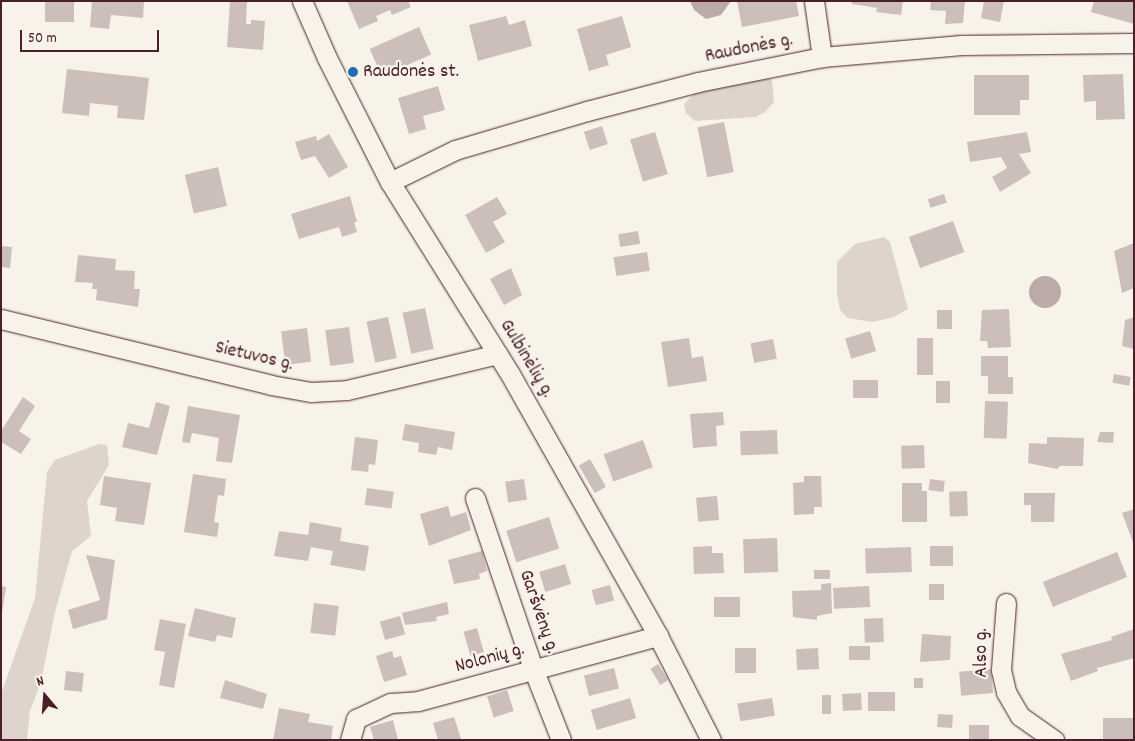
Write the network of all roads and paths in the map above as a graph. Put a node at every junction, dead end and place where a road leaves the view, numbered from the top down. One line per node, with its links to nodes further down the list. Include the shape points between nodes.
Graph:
1 (302, 1): 5 (street, Gulbinėlių g.)
2 (814, 1): 4 (street)
3 (1134, 43): 4 (street, Raudonės g., via 961,45)
4 (822, 57): 5 (street, Raudonės g., via 698,82 587,111 455,150)
5 (390, 182): 7 (street, Gulbinėlių g.)
6 (1, 319): 7 (street, Sietuvos g., via 311,392 347,390)
7 (498, 354): 10 (street, Gulbinėlių g.)
8 (475, 498): 11 (street, Garšvėnų g.)
9 (1006, 603): 15 (street, Also g., via 1001,670 1006,692 1020,716)
10 (658, 636): 11 (street, Nolonių g.); 14 (street, Gulbinėlių g.)
11 (534, 671): 12 (street, Nolonių g., via 418,701 391,703 356,719); 13 (street, Garšvėnų g.)
12 (350, 740)
13 (561, 740)
14 (711, 740)
15 (1054, 740)

